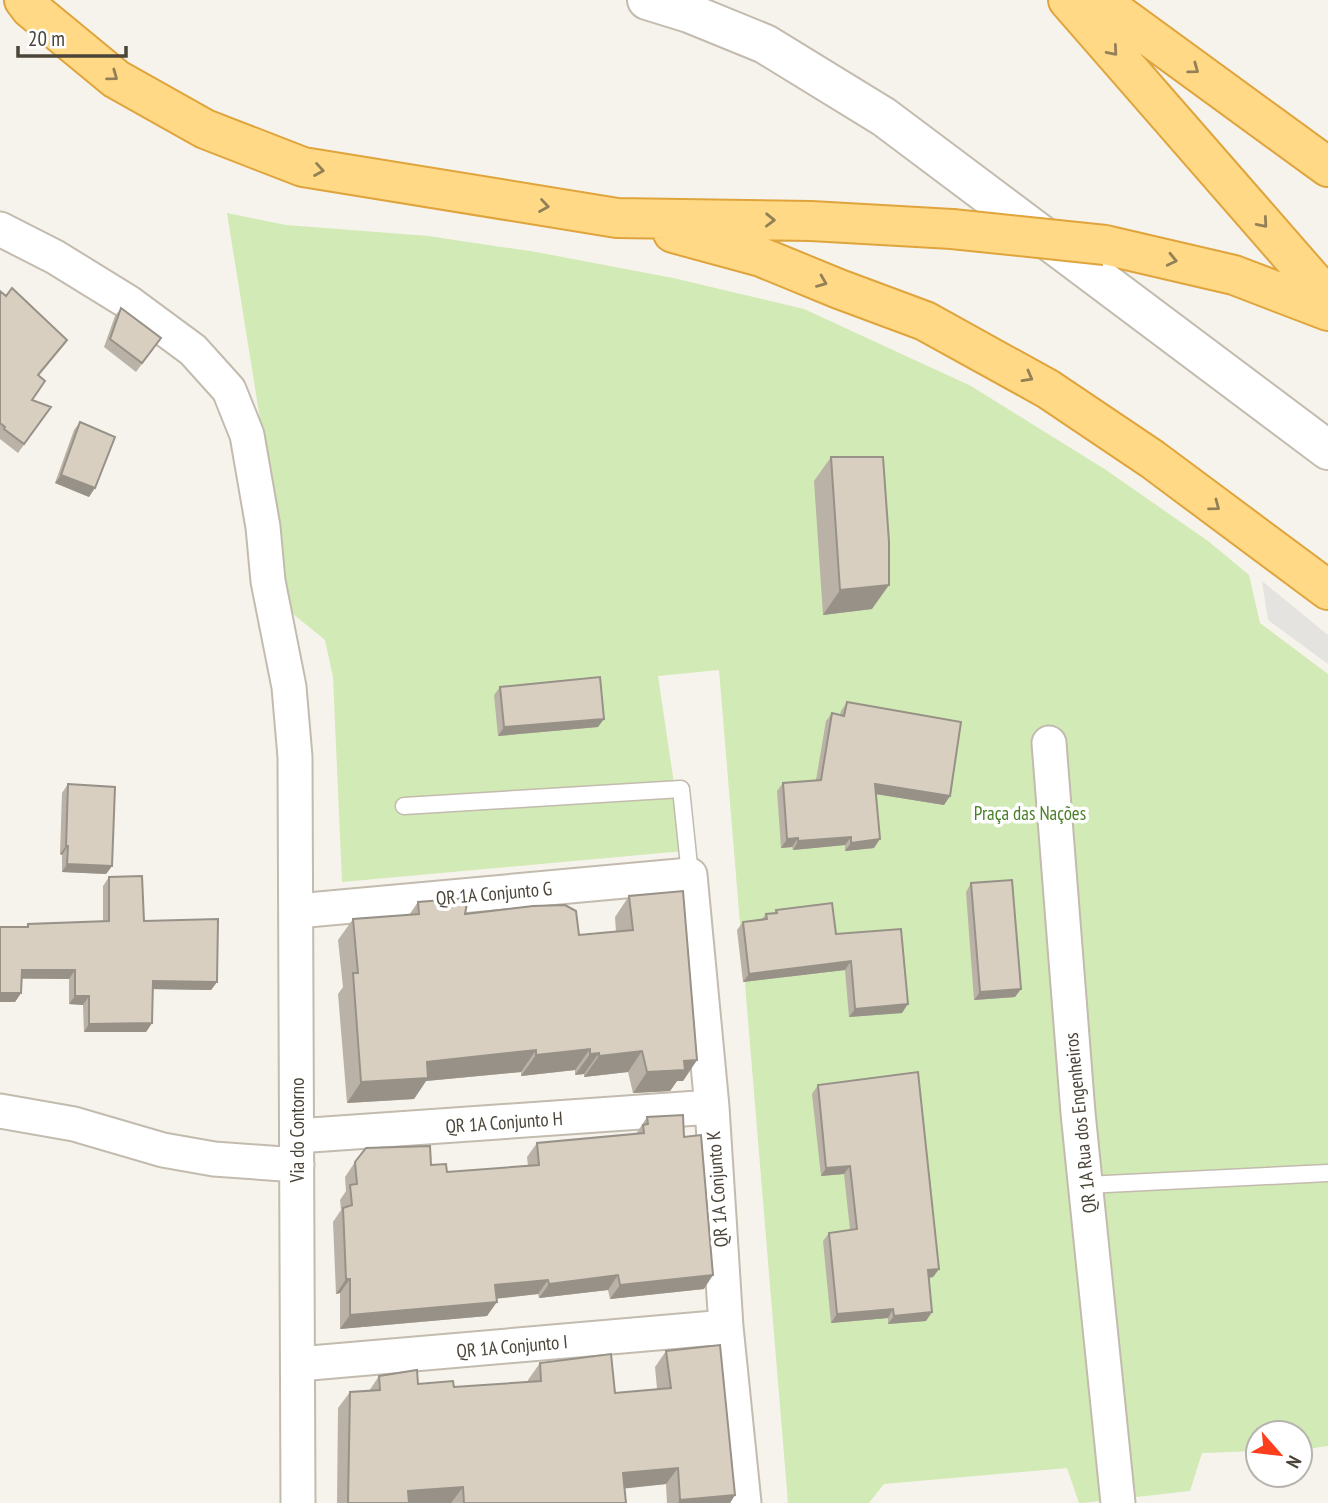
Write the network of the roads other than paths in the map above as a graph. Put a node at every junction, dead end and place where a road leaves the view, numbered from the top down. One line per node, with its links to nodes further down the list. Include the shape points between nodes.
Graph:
1 (24, 0): 6 (highway, one-way to 6, via 116,79 205,129 303,167)
2 (647, 0): 10 (street, via 765,44 884,117)
3 (1068, 0): 8 (highway, one-way to 8)
4 (1099, 0): 5 (highway, one-way to 5)
5 (1328, 167)
6 (617, 218): 9 (highway, one-way to 9, bridge, via 811,221 1105,245 1234,275); 11 (highway, one-way to 11, via 761,257 925,321 1060,397)
7 (0, 229): 15 (street, Via do Contorno, via 128,302 193,350 229,390 247,435 289,687)
8 (1328, 298)
9 (1328, 311)
10 (1328, 450)
11 (1328, 590)
12 (1049, 743): 20 (street, QR 1A Rua dos Engenheiros)
13 (404, 806): 14 (lane, via 681,789)
14 (690, 875): 15 (street, QR 1A Conjunto G); 16 (street, QR 1A Conjunto K)
15 (297, 911): 18 (street, Via do Contorno)
16 (712, 1107): 18 (street, QR 1A Conjunto H); 21 (street, QR 1A Conjunto K)
17 (0, 1111): 18 (street, QR 1A Conjunto H, via 74,1124 163,1150 214,1159)
18 (297, 1151): 22 (street, Via do Contorno)
19 (1328, 1173): 20 (lane)
20 (1086, 1185): 25 (street, QR 1A Rua dos Engenheiros)
21 (726, 1327): 22 (street, QR 1A Conjunto I); 24 (street, QR 1A Conjunto K)
22 (299, 1364): 23 (street, Via do Contorno)
23 (299, 1503)
24 (744, 1503)
25 (1118, 1503)

